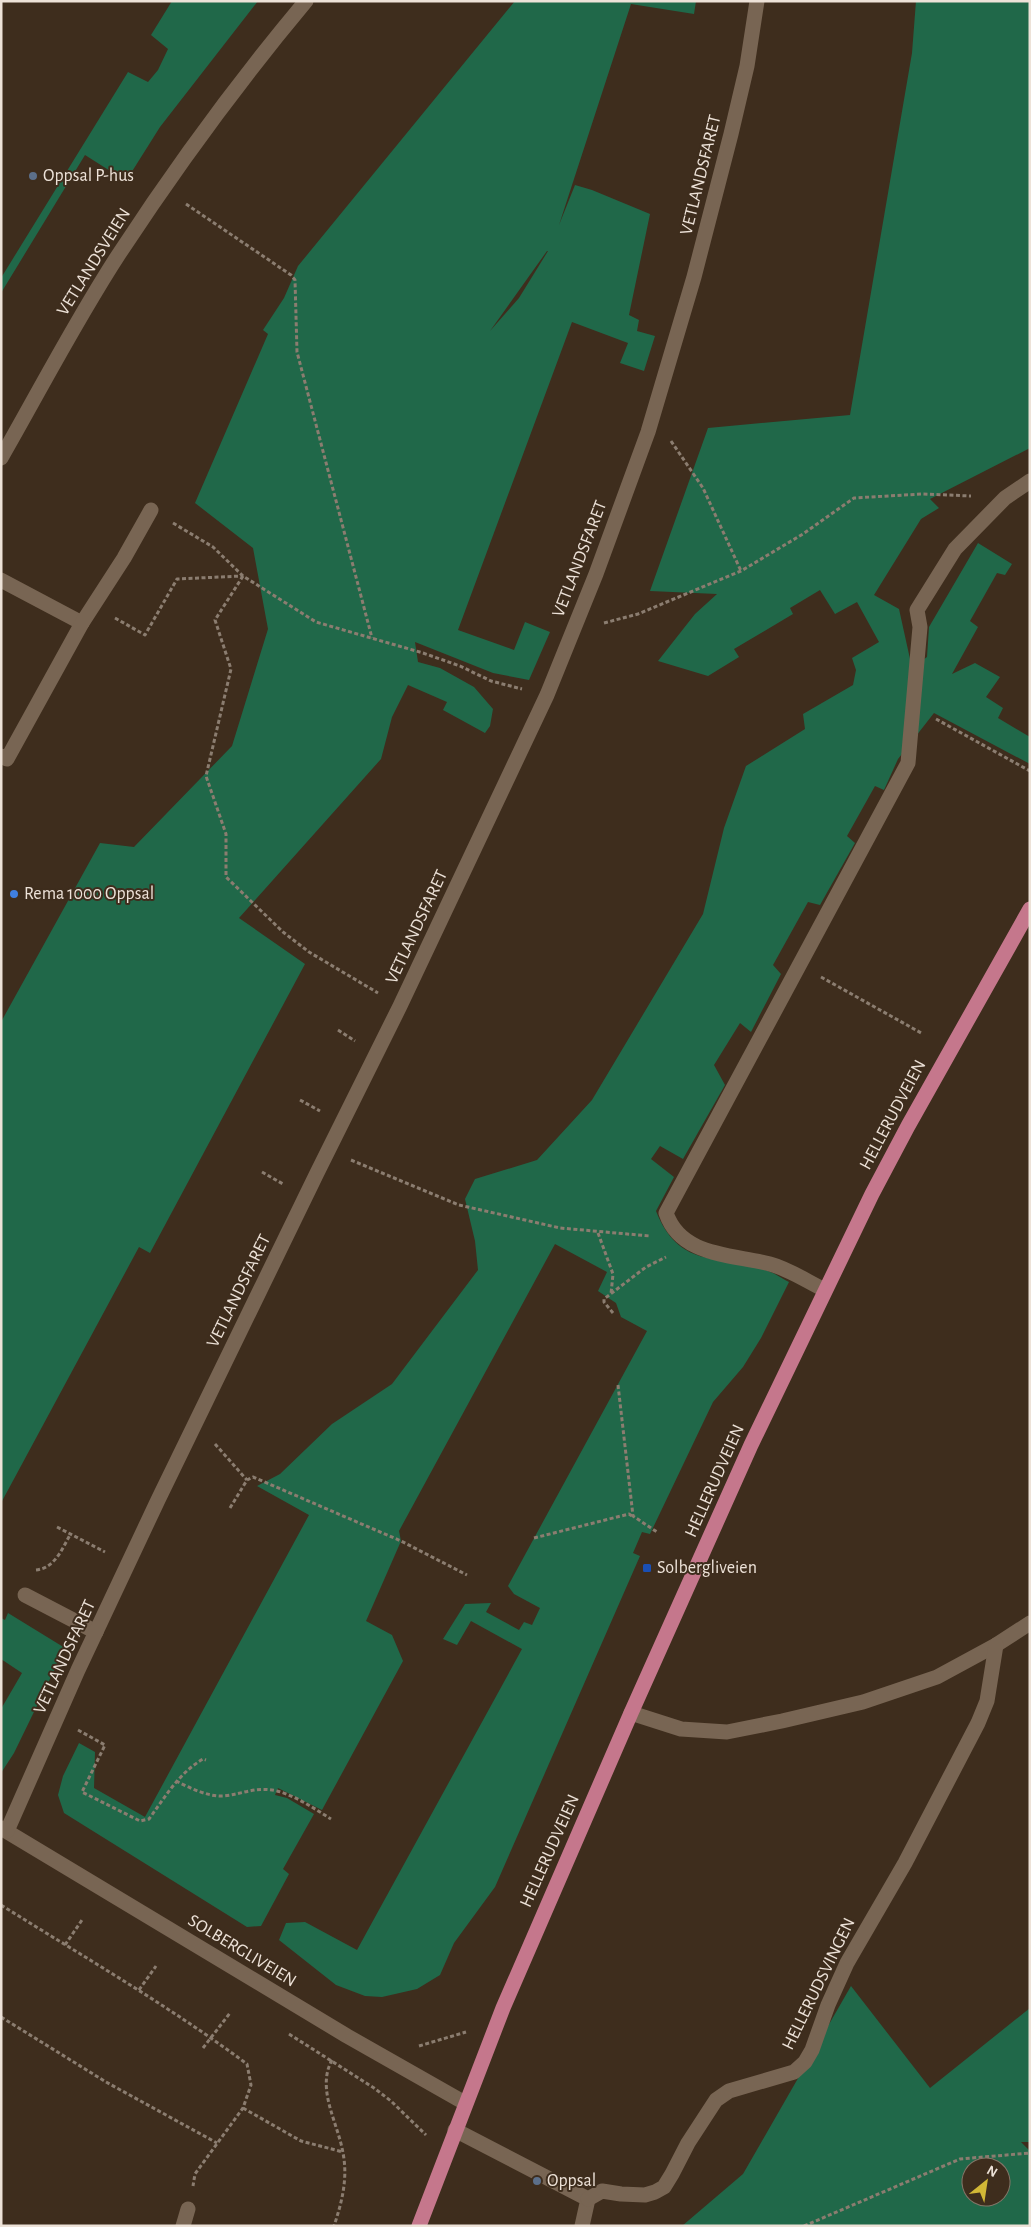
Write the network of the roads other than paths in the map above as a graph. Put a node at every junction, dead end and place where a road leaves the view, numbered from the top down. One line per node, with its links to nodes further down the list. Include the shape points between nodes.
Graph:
1 (306, 1): 3 (street, VETLANDSVEIEN, via 174,172 82,315)
2 (757, 1): 13 (street, VETLANDSFARET, via 747,66 731,134 694,277 648,432 547,695)
3 (1, 458)
4 (1030, 481): 10 (street, via 1005,498 955,549 917,610 920,627 908,763 666,1213 670,1225 689,1242 717,1254 771,1265)
5 (151, 510): 7 (street)
6 (1, 580): 7 (street)
7 (82, 623): 8 (street, via 7,759)
8 (1, 756)
9 (1030, 909): 10 (main road, HELLERUDVEIEN, via 908,1126)
10 (825, 1290): 15 (main road, HELLERUDVEIEN)
11 (25, 1595): 13 (street)
12 (1030, 1622): 14 (street)
13 (96, 1632): 16 (street, VETLANDSFARET)
14 (996, 1644): 15 (street, via 937,1677 863,1702 727,1732 681,1729); 19 (street, HELLERUDSVINGEN, via 987,1701 978,1723 905,1863 847,1963 805,2062 794,2072 729,2091 716,2100 664,2187 645,2195 602,2191)
15 (631, 1714): 17 (main road, HELLERUDVEIEN)
16 (4, 1829): 17 (street, SOLBERGLIVEIEN, via 347,2036)
17 (465, 2103): 18 (main road, HELLERUDVEIEN)
18 (455, 2130): 19 (street); 22 (main road, HELLERUDVEIEN)
19 (588, 2199): 23 (street)
20 (188, 2209): 21 (street)
21 (183, 2226)
22 (419, 2226)
23 (582, 2226)

